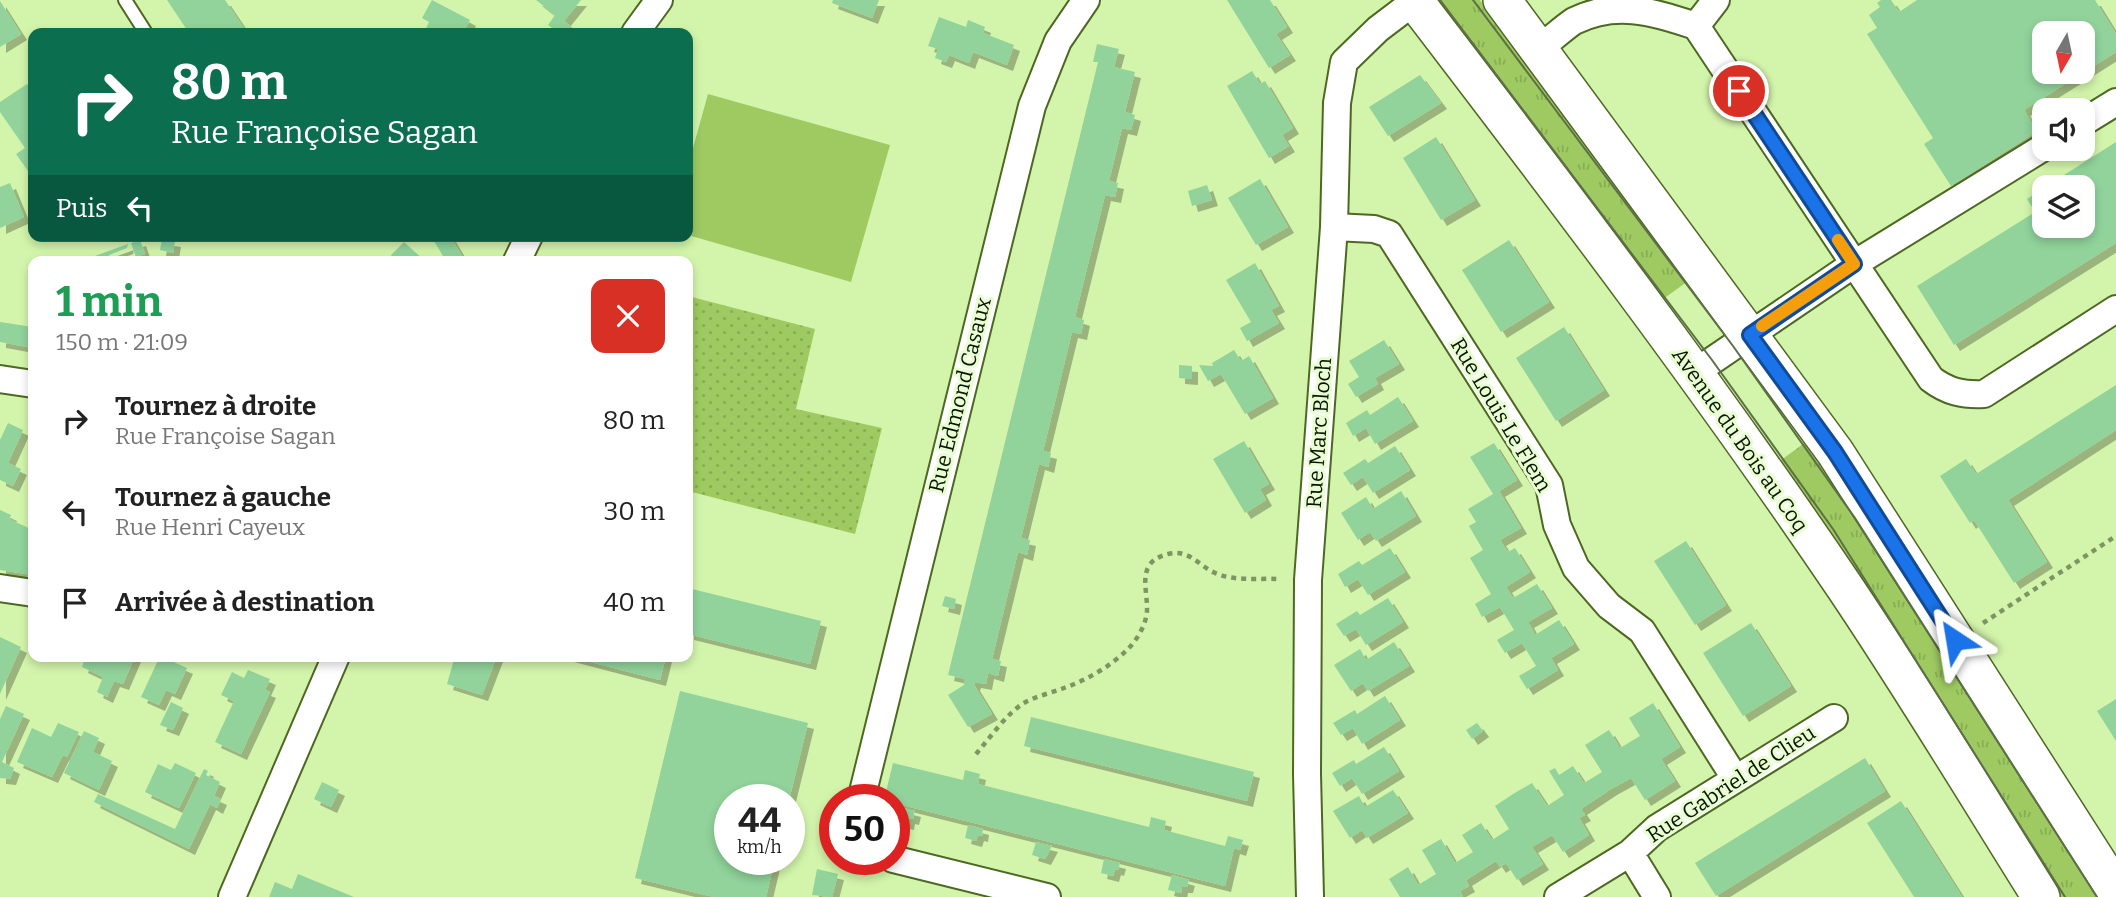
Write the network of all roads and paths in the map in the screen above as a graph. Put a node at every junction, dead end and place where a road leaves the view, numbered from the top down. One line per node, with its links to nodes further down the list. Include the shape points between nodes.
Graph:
1 (125, 0): 8 (lane)
2 (659, 0): 9 (street)
3 (1086, 0): 30 (street, Rue Edmond Casaux, via 1058,41 1032,106)
4 (1502, 0): 10 (main road)
5 (1716, 0): 7 (street)
6 (1414, 1): 14 (street, Rue Marc Bloch, via 1344,62 1337,103); 18 (main road, Avenue du Bois au Coq)
7 (1696, 26): 10 (street, via 1637,8 1610,6 1575,20); 15 (street)
8 (143, 28)
9 (639, 28)
10 (1539, 48): 17 (main road)
11 (2116, 102): 12 (street)
12 (2095, 115)
13 (2032, 154): 15 (street)
14 (1334, 227): 22 (street, Rue Marc Bloch); 29 (street, Rue Louis Le Flem, via 1390,234 1549,485 1557,525 1576,568 1609,606 1642,631)
15 (1854, 264): 16 (street, via 1931,379 1945,390 1966,395 1984,394); 17 (street)
16 (2116, 309)
17 (1750, 335): 18 (street); 25 (main road, via 1835,452)
18 (1694, 373): 40 (main road, Avenue du Bois au Coq, via 1844,587)
19 (0, 379): 20 (street)
20 (28, 383)
21 (2116, 536): 25 (path)
22 (1308, 580): 28 (path, via 1228,577 1180,552 1155,560 1144,584 1145,620 1130,648 1091,676 1021,704); 37 (street, Rue Marc Bloch)
23 (0, 588): 24 (street)
24 (28, 592)
25 (1955, 640): 34 (main road)
26 (333, 662): 35 (street)
27 (1834, 718): 29 (street, Rue Gabriel de Clieu)
28 (976, 754)
29 (1735, 778): 31 (street, Rue Gabriel de Clieu, via 1657,828)
30 (865, 784)
31 (1630, 853): 38 (street, Rue Gabriel de Clieu); 39 (street, Rue Gabriel de Clieu)
32 (910, 864): 33 (street)
33 (999, 891): 36 (street)
34 (2116, 891)
35 (232, 897)
36 (1047, 897)
37 (1310, 897)
38 (1558, 897)
39 (1657, 897)
40 (2041, 897)

